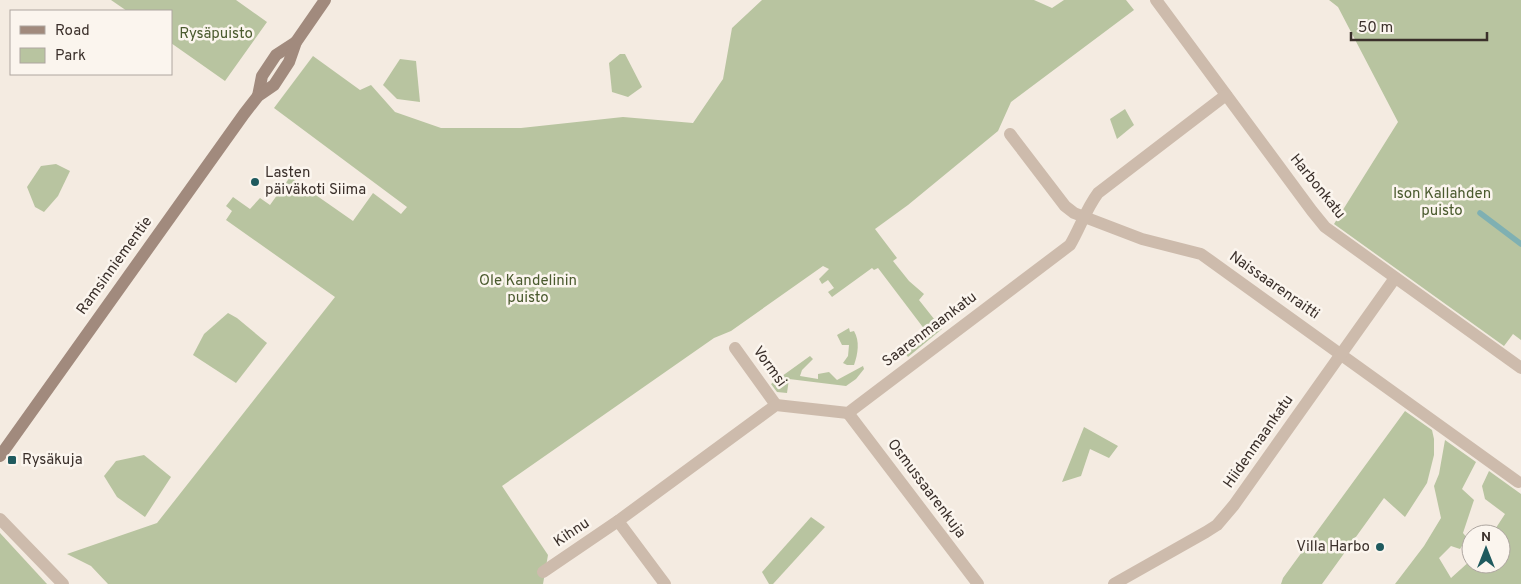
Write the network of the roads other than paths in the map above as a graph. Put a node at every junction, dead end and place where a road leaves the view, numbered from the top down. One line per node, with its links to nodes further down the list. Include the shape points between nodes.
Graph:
1 (326, 0): 12 (street, Ramsinniementie, via 296,42 276,55 262,76 258,96)
2 (1156, 0): 3 (street, Harbonkatu)
3 (1226, 95): 5 (street, Saarenmaankatu, via 1098,193); 6 (street, Harbonkatu, via 1325,227)
4 (1010, 134): 5 (street, Naissaarenraitti, via 1065,206)
5 (1084, 217): 8 (street, Naissaarenraitti, via 1142,239 1201,254); 11 (street, Saarenmaankatu, via 1070,245)
6 (1395, 278): 8 (street, Hiidenmaankatu); 9 (street, Harbonkatu)
7 (735, 348): 10 (street, Vormsi)
8 (1341, 354): 13 (street, Naissaarenraitti); 20 (street, Hiidenmaankatu, via 1217,525)
9 (1521, 368)
10 (776, 405): 11 (street); 15 (street)
11 (848, 413): 19 (street, Osmussaarenkuja)
12 (0, 456)
13 (1518, 482)
14 (0, 519): 17 (street)
15 (618, 521): 16 (street, Kihnu); 18 (street)
16 (544, 572)
17 (63, 584)
18 (666, 584)
19 (978, 584)
20 (1114, 584)

